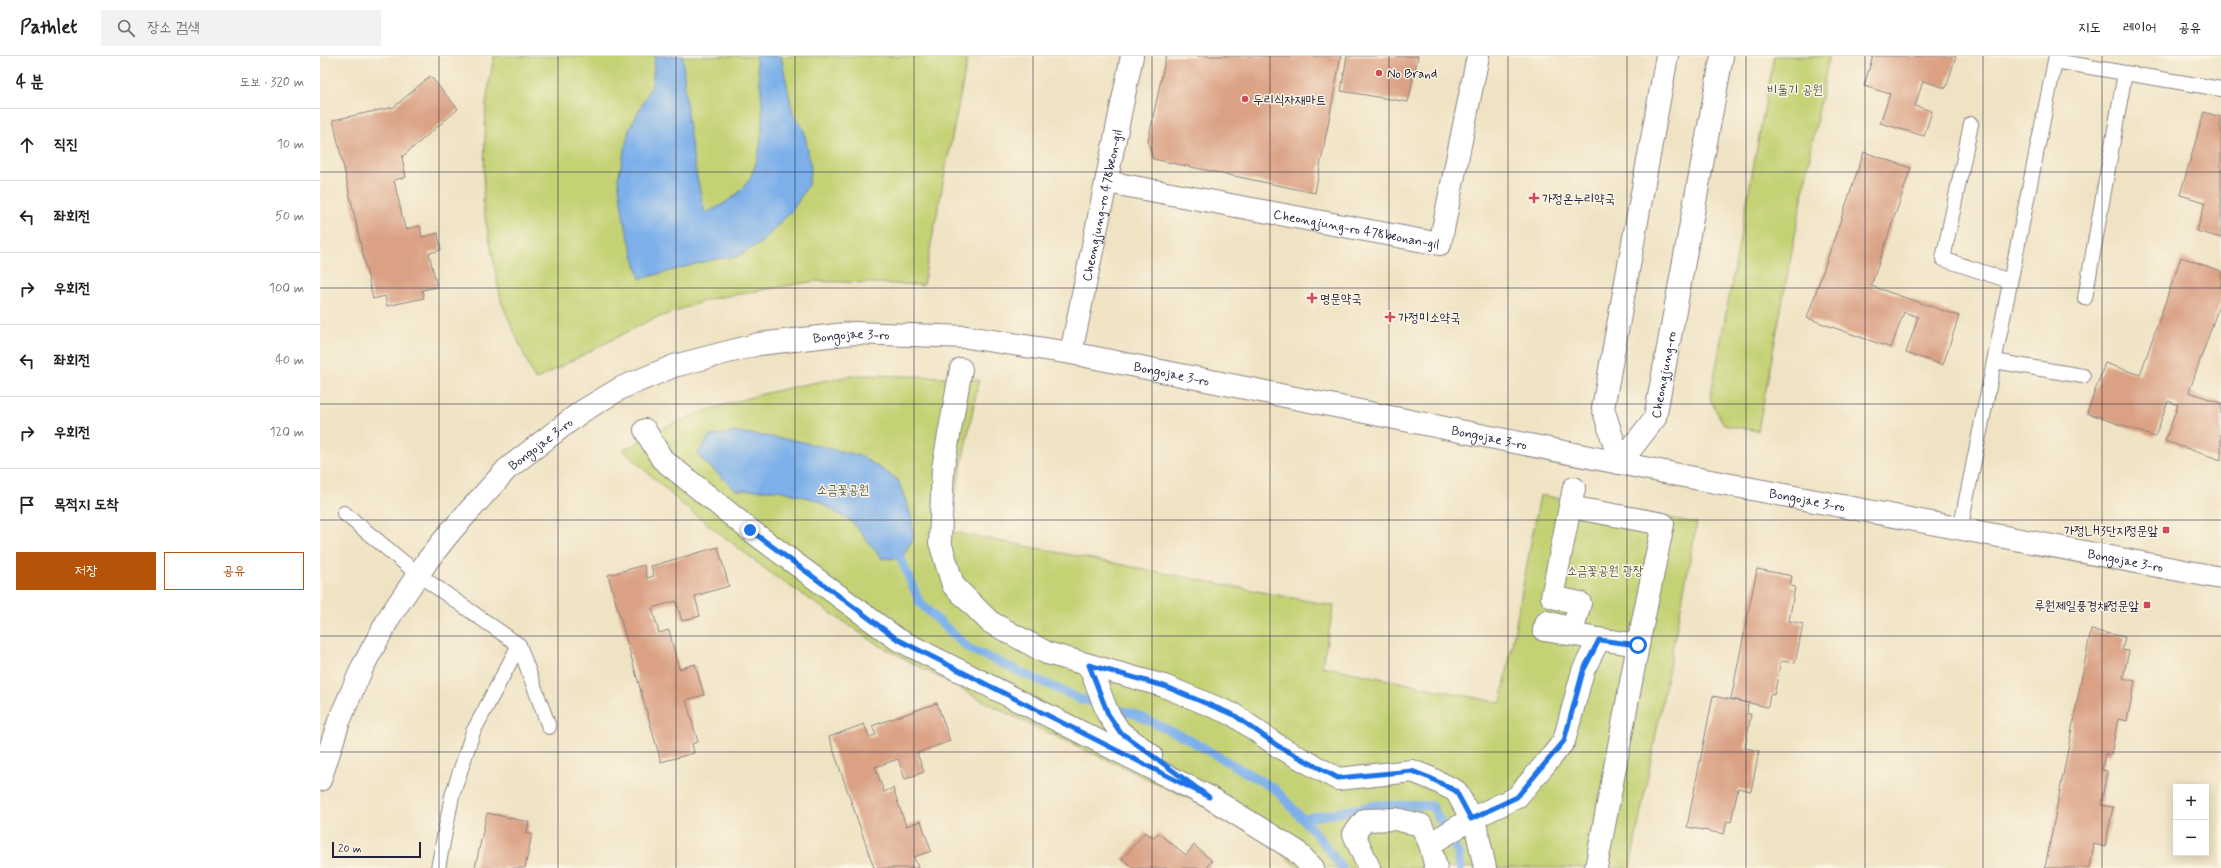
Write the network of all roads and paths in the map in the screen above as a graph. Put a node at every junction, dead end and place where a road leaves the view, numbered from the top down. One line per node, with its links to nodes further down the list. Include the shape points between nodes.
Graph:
1 (1132, 56): 9 (street, Cheongjung-ro 478beon-gil)
2 (1478, 56): 9 (street, Cheongjung-ro 478beonan-gil, via 1440,244)
3 (1667, 56): 17 (street, via 1604,408)
4 (1722, 56): 17 (street, Cheongjung-ro, via 1655,418)
5 (2056, 59): 6 (lane); 10 (lane)
6 (2125, 73): 7 (lane); 11 (lane)
7 (2221, 89)
8 (1971, 124): 10 (lane, via 1943,259)
9 (1108, 182): 12 (street, Cheongjung-ro 478beon-gil)
10 (2010, 281): 13 (lane)
11 (2085, 298)
12 (1071, 353): 17 (street, Bongojae 3-ro); 20 (street, Bongojae 3-ro, via 967,336 854,333 759,344 674,366 621,388 588,408 507,469 466,512)
13 (1994, 361): 15 (lane); 19 (lane)
14 (961, 370): 25 (street, via 944,468 940,542 953,585 990,622 1047,653)
15 (2082, 376)
16 (645, 430): 28 (street, via 662,459 750,530 897,639)
17 (1620, 463): 19 (street, Bongojae 3-ro)
18 (344, 513): 20 (lane)
19 (1960, 530): 21 (street, Bongojae 3-ro)
20 (419, 575): 23 (lane); 27 (street, Bongojae 3-ro, via 390,616 363,666 339,721)
21 (2221, 578)
22 (1599, 640): 24 (street); 24 (street, via 1544,630 1547,622 1573,629 1580,603 1552,597 1572,498 1665,515); 29 (street, via 1583,671 1564,741 1517,797)
23 (519, 645): 26 (lane); 31 (lane, via 473,732 452,796)
24 (1638, 645): 36 (street)
25 (1089, 665): 28 (street, via 1108,714 1120,732); 29 (street, via 1164,686 1234,715 1278,746 1338,778 1412,771 1430,778 1456,791)
26 (549, 727)
27 (320, 780)
28 (1209, 797): 32 (street, via 1296,850)
29 (1471, 819): 30 (street); 35 (street, via 1476,827)
30 (1430, 844): 33 (street, via 1421,825 1395,819 1365,820 1354,834); 34 (street)
31 (438, 868)
32 (1313, 868)
33 (1369, 868)
34 (1436, 868)
35 (1485, 868)
36 (1596, 868)

